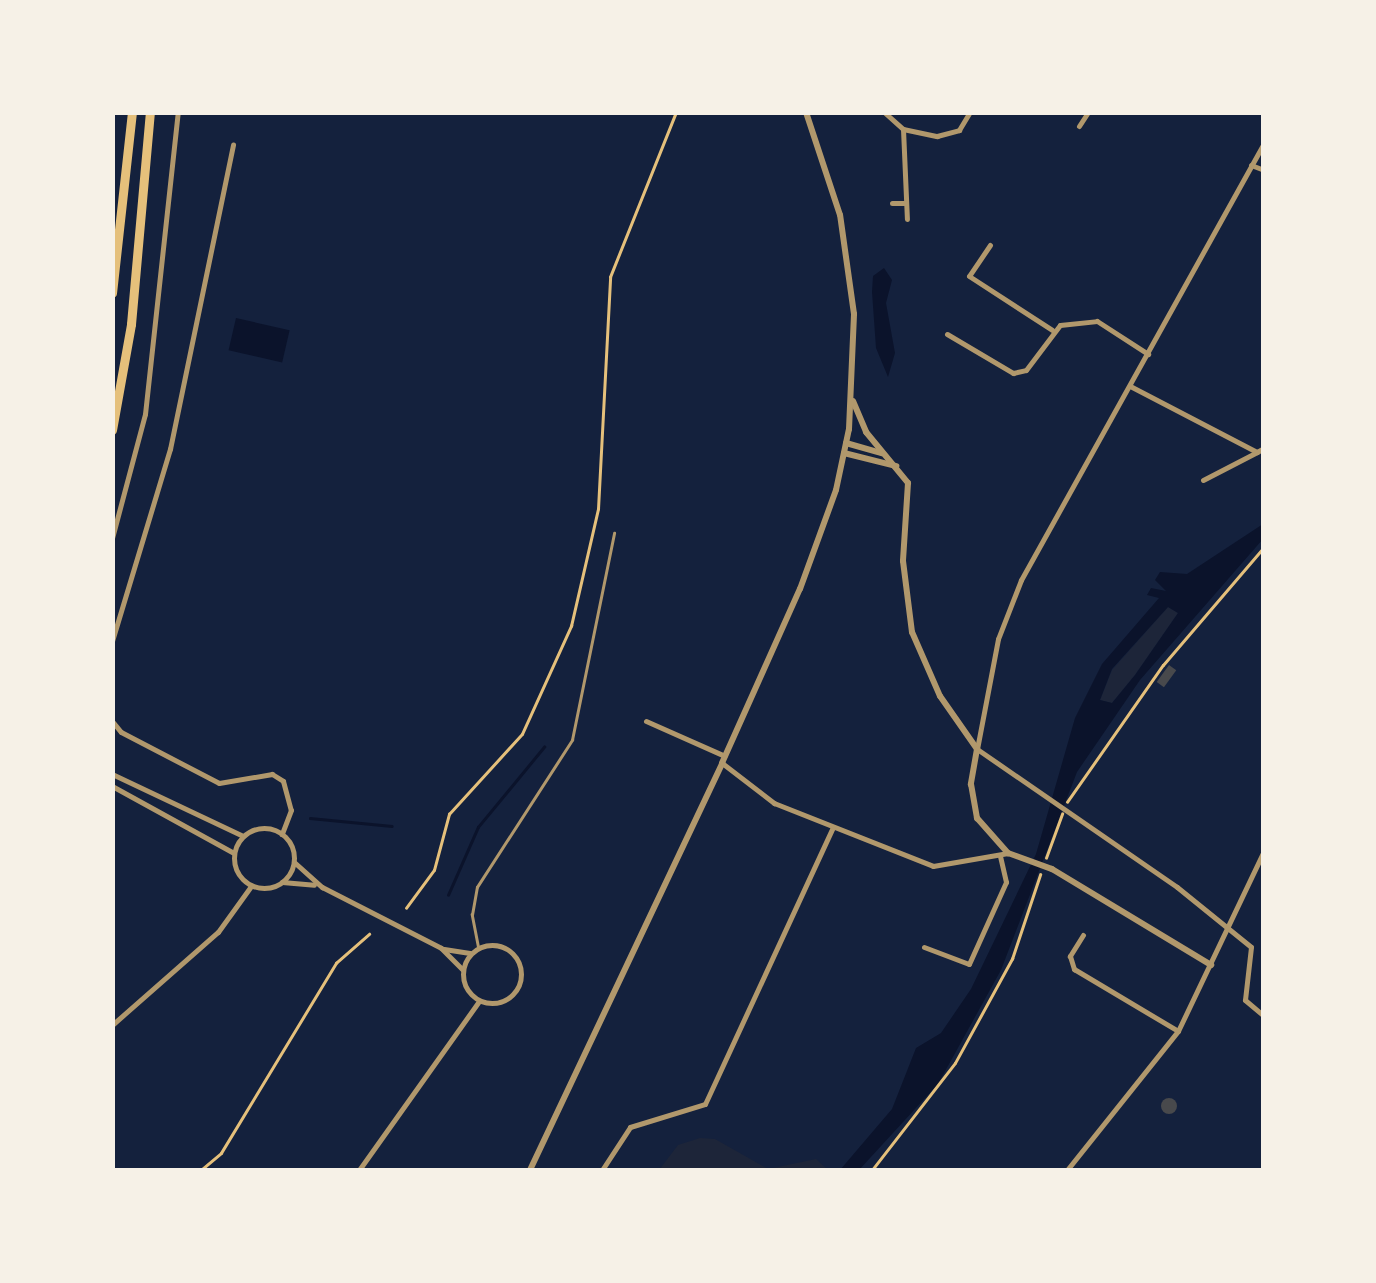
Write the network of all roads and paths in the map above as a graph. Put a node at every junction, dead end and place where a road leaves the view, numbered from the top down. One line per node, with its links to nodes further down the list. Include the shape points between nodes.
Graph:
1 (132, 112): 19 (highway)
2 (150, 112): 25 (highway, via 131,324)
3 (178, 112): 33 (street, via 144,414)
4 (676, 112): 52 (path, via 610,277 598,510 571,626 522,734 449,814 434,870)
5 (806, 112): 24 (street, via 830,177 848,270)
6 (884, 112): 10 (street)
7 (970, 112): 10 (street, via 959,130 948,133)
8 (1088, 112): 9 (street)
9 (1079, 126)
10 (903, 129): 16 (street)
11 (1264, 143): 13 (street)
12 (233, 144): 35 (street, via 170,448)
13 (1251, 165): 14 (street); 22 (street)
14 (1264, 170)
15 (892, 203): 16 (street)
16 (906, 203): 17 (street)
17 (907, 219)
18 (990, 245): 20 (street, via 969,276)
19 (112, 294)
20 (1052, 330): 21 (street, via 1026,370 1013,373); 22 (street, via 1097,321)
21 (948, 334)
22 (1148, 354): 23 (street)
23 (1130, 386): 27 (street); 38 (street, via 1009,606)
24 (852, 395): 26 (street); 29 (street, via 866,432)
25 (112, 430)
26 (846, 443): 28 (street); 29 (street, via 862,442)
27 (1260, 450): 31 (street)
28 (844, 453): 30 (street); 39 (street, via 800,589)
29 (892, 458): 30 (street)
30 (902, 470): 38 (street, via 908,482 903,561 912,632 940,696)
31 (1203, 480)
32 (614, 533): 57 (lane, via 572,740 477,887 472,915)
33 (112, 538)
34 (1264, 547): 69 (path, via 1221,591 1082,773 1012,959 942,1086)
35 (112, 641)
36 (112, 721): 43 (street, via 220,784 255,774 283,780 291,810)
37 (646, 721): 39 (street)
38 (978, 749): 47 (street, via 971,784 977,818); 62 (street, via 1237,935 1252,953 1246,1000)
39 (724, 759): 42 (street, via 774,802); 67 (street)
40 (112, 774): 44 (street)
41 (112, 786): 46 (street)
42 (833, 827): 47 (street, via 933,866); 68 (street, via 705,1104 630,1127)
43 (282, 834): 44 (street, via 262,828); 48 (street)
44 (244, 836): 46 (street)
45 (1264, 851): 59 (street)
46 (234, 853): 50 (street, via 237,872)
47 (1004, 855): 55 (street, via 1006,882 968,964); 59 (street, via 1052,870)
48 (294, 862): 49 (street); 51 (street)
49 (282, 882): 50 (street); 51 (street)
50 (251, 886): 63 (street, via 218,932)
51 (322, 886): 56 (street)
52 (406, 908)
53 (369, 934): 65 (path, via 336,963 220,1152)
54 (1083, 935): 64 (street, via 1070,956 1074,969)
55 (924, 947)
56 (441, 948): 58 (street); 60 (street)
57 (478, 948): 58 (street); 61 (street, via 506,948 521,972 508,998)
58 (470, 953): 60 (street)
59 (1211, 965): 64 (street)
60 (462, 970): 61 (street, via 466,988)
61 (479, 1000): 66 (street)
62 (1264, 1016)
63 (112, 1025)
64 (1178, 1031): 70 (street)
65 (201, 1170)
66 (359, 1170)
67 (530, 1170)
68 (602, 1170)
69 (872, 1170)
70 (1067, 1170)

